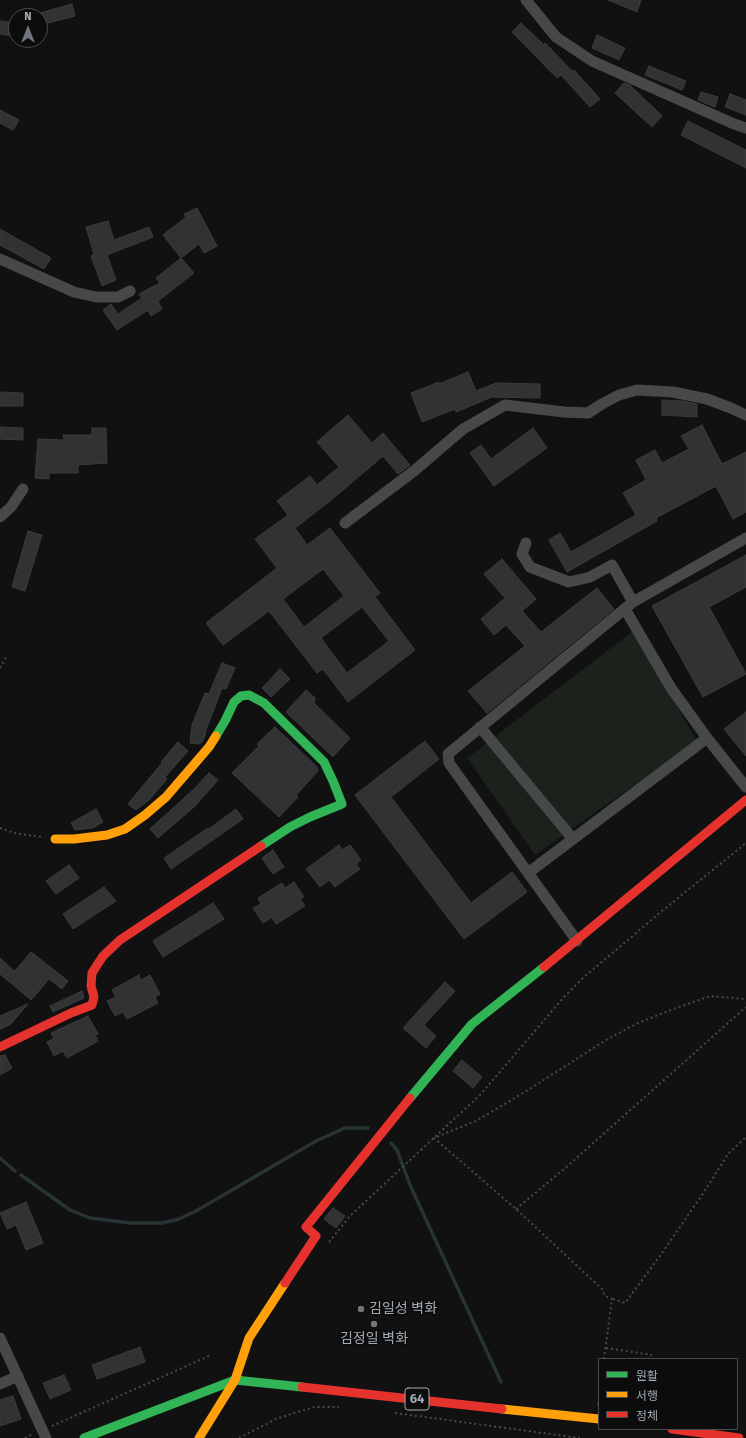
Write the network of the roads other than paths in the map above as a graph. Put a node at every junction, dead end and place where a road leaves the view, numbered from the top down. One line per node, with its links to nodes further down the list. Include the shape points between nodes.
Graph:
1 (526, 0): 2 (street, via 556,37 592,61)
2 (746, 128)
3 (0, 259): 4 (street, via 74,292 96,297 118,297)
4 (130, 291)
5 (746, 415): 8 (street, via 708,399 673,392 637,390 619,395 588,413 505,405 463,429 414,471)
6 (23, 489): 7 (street, via 11,507)
7 (0, 517)
8 (345, 523)
9 (746, 538): 11 (street)
10 (526, 543): 11 (street, via 522,554 530,567 569,582 590,577 612,565)
11 (629, 605): 12 (street); 13 (street, via 671,688)
12 (480, 727): 17 (street); 18 (street, via 448,754 449,763)
13 (707, 738): 14 (street); 17 (street)
14 (746, 787)
15 (746, 800): 19 (street)
16 (56, 839): 20 (street, via 74,840 107,835 125,829 166,797 209,747 234,702 241,696 249,695 264,703 324,762 342,804 290,827 120,940 103,956 92,973 92,1005)
17 (573, 839): 18 (street)
18 (528, 873): 19 (street)
19 (577, 941): 23 (street, via 472,1024 306,1227 316,1236 249,1338)
20 (0, 1047)
21 (0, 1338): 22 (street)
22 (18, 1376): 24 (street); 27 (street)
23 (235, 1380): 25 (street, 64); 28 (street); 29 (street)
24 (0, 1384)
25 (598, 1419)
26 (679, 1430): 30 (street)
27 (44, 1434)
28 (84, 1438)
29 (199, 1438)
30 (739, 1438)

